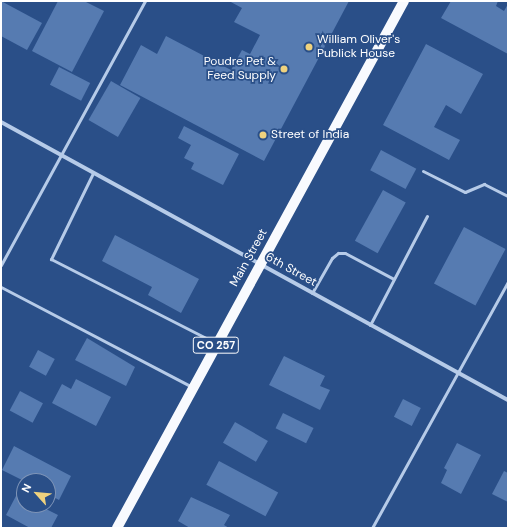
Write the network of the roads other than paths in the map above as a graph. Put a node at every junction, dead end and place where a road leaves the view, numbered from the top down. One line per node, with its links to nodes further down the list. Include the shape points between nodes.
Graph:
1 (145, 1): 4 (lane)
2 (404, 1): 9 (main road, Main Street / CO 257)
3 (1, 122): 4 (street, 6th Street)
4 (62, 156): 6 (street, 6th Street); 10 (lane)
5 (423, 171): 7 (lane, via 465,192 484,184)
6 (93, 173): 9 (street, 6th Street); 16 (lane, via 51,259)
7 (508, 196)
8 (427, 216): 11 (lane)
9 (260, 264): 14 (street, 6th Street); 16 (main road, Main Street / CO 257)
10 (1, 266)
11 (394, 279): 14 (lane, via 345,253 338,253 332,258); 15 (lane)
12 (508, 282): 17 (lane)
13 (1, 287): 18 (lane)
14 (312, 293): 15 (street, 6th Street)
15 (370, 325): 17 (street, 6th Street)
16 (217, 343): 18 (main road, Main Street / CO 257)
17 (459, 373): 19 (street, 6th Street); 21 (lane)
18 (193, 388): 20 (main road, Main Street / CO 257)
19 (508, 400)
20 (117, 528)
21 (372, 528)

